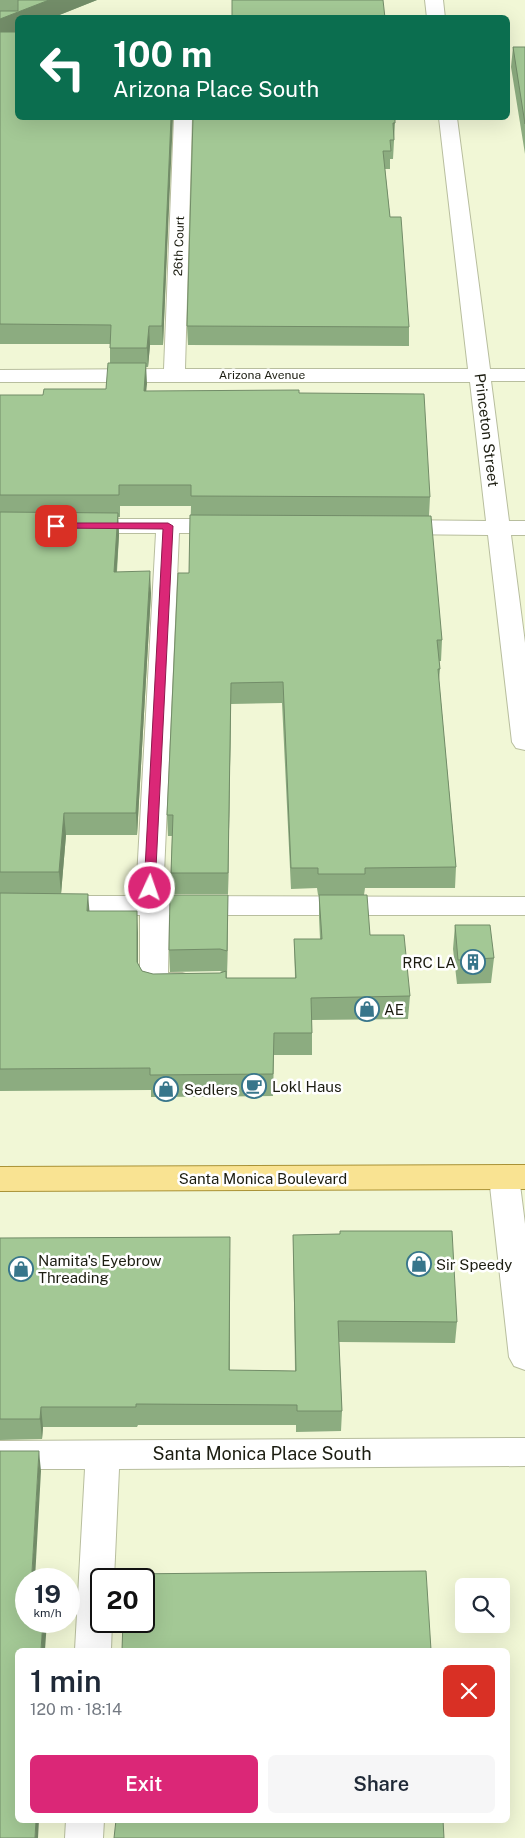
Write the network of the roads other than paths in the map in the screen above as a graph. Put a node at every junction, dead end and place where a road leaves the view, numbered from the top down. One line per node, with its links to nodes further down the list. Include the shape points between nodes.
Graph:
1 (434, 0): 2 (street)
2 (436, 15)
3 (183, 120): 8 (street, 26th Court)
4 (448, 120): 5 (street, Princeton Street)
5 (480, 375): 6 (street, Arizona Avenue); 8 (street, Arizona Avenue); 13 (street, Princeton Street)
6 (525, 375)
7 (0, 376): 8 (street, Arizona Avenue)
8 (174, 376)
9 (59, 526): 10 (street)
10 (168, 526): 11 (street); 18 (street)
11 (246, 526)
12 (372, 527): 13 (street)
13 (499, 528): 14 (street); 15 (street, Princeton Street)
14 (525, 528)
15 (525, 742)
16 (0, 905): 18 (street)
17 (525, 906): 18 (street)
18 (149, 907): 19 (street, via 155,913 154,984)
19 (211, 983)
20 (515, 1177): 21 (main road, Santa Monica Boulevard); 22 (street)
21 (0, 1179)
22 (525, 1357)
23 (525, 1452): 24 (street, Santa Monica Place South)
24 (103, 1454): 25 (street, Santa Monica Place South); 26 (street)
25 (0, 1455)
26 (93, 1648)
27 (85, 1823): 28 (street)
28 (84, 1838)

